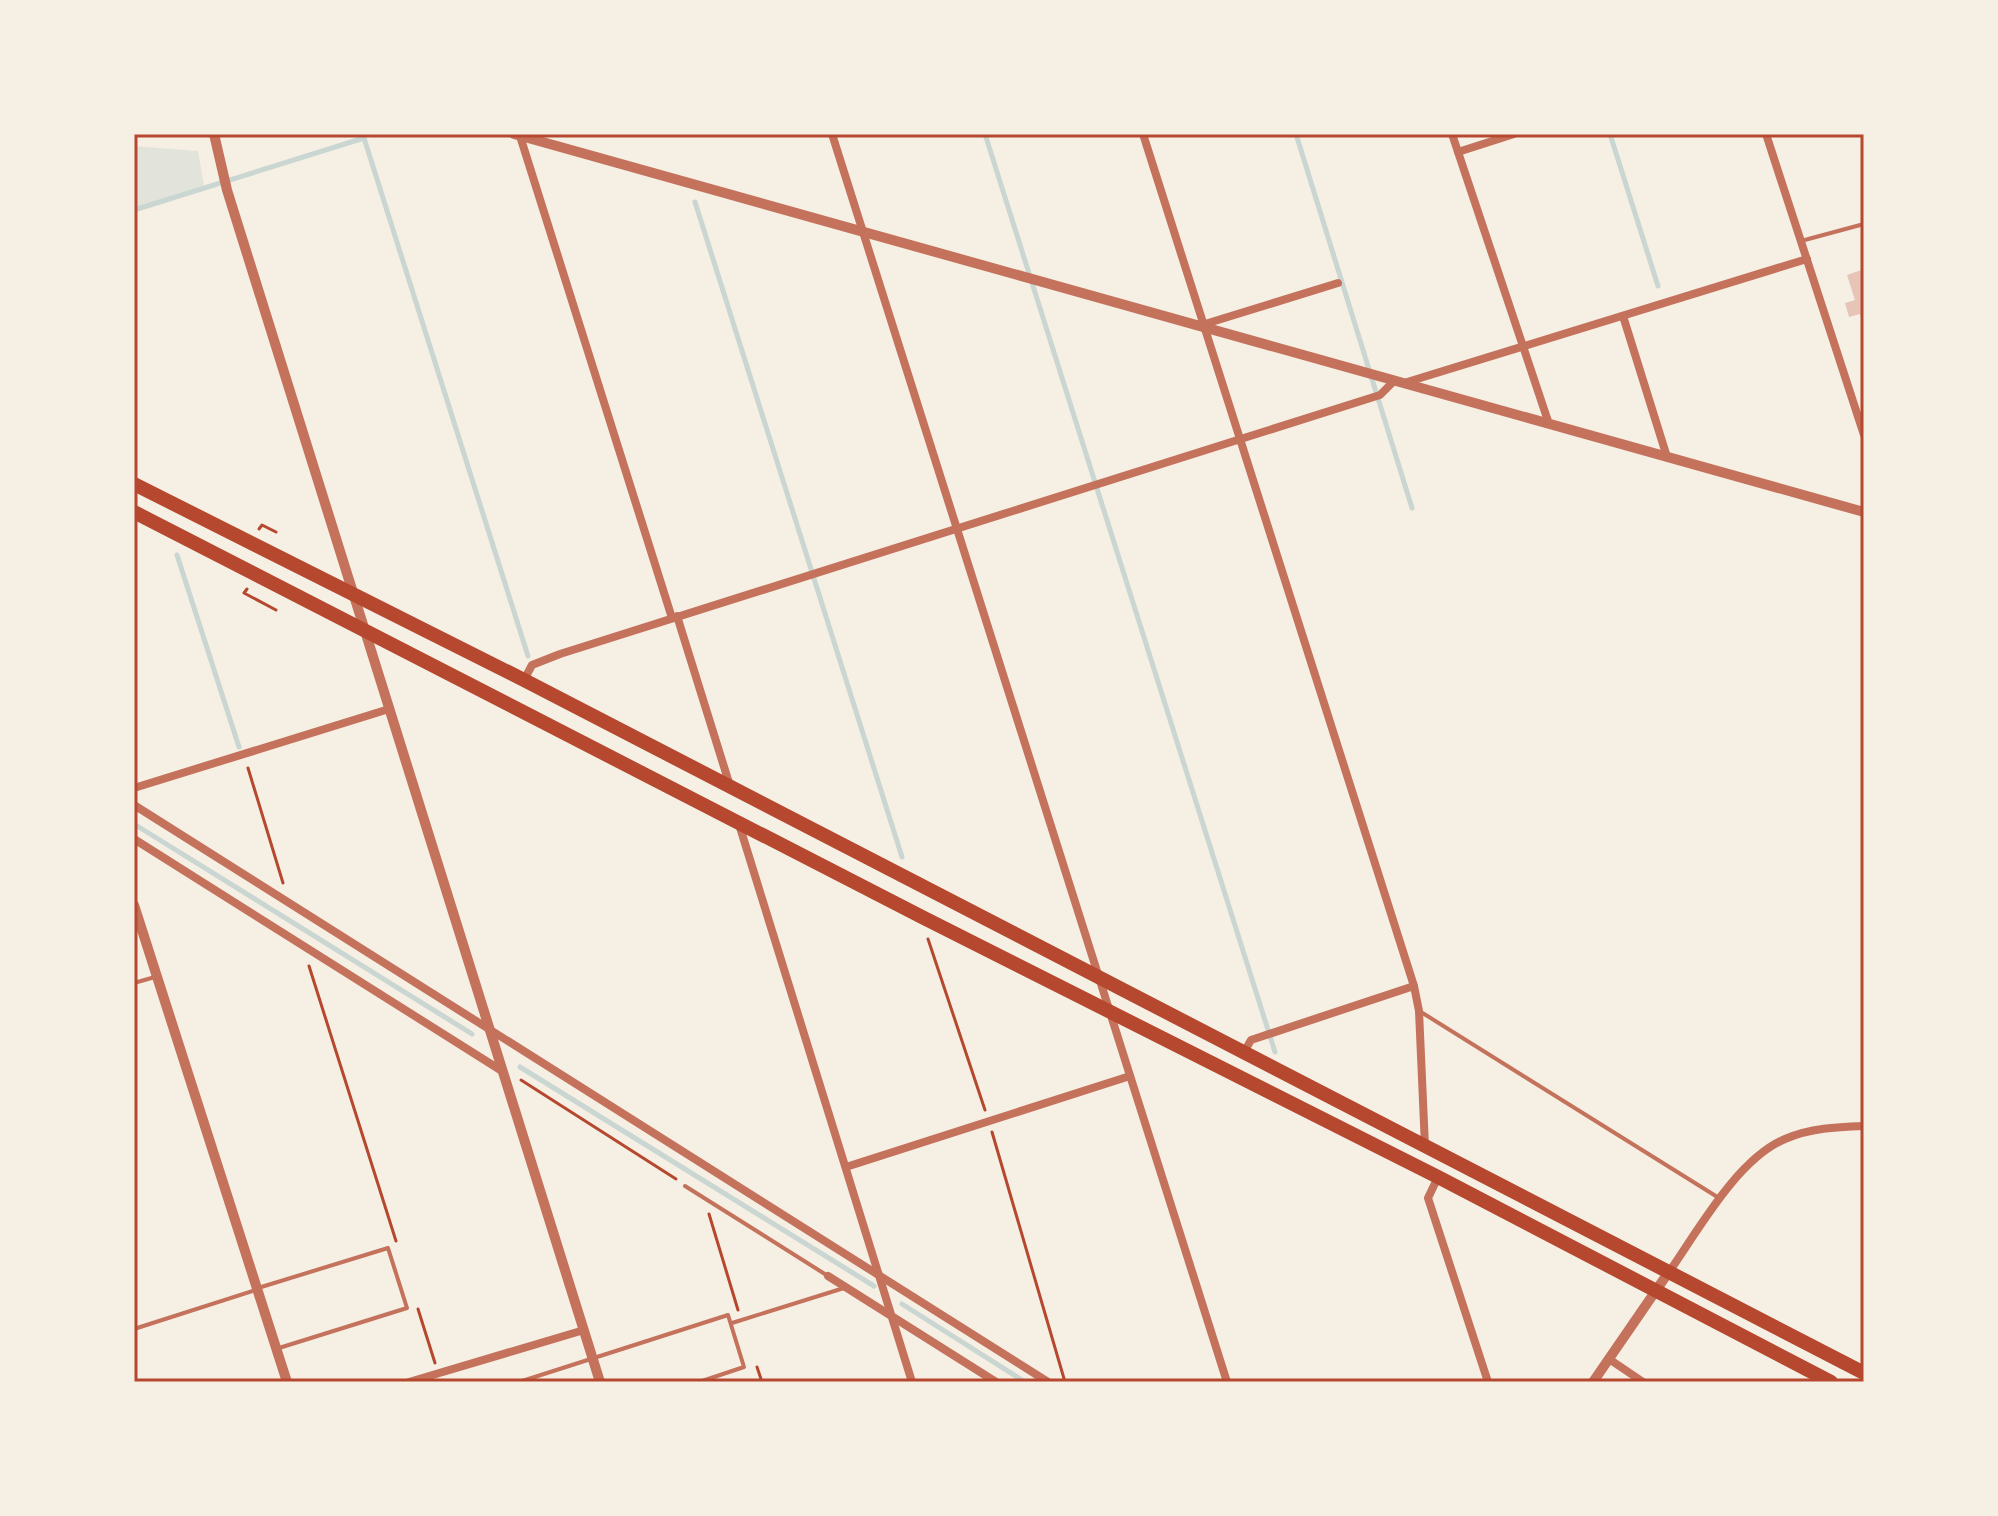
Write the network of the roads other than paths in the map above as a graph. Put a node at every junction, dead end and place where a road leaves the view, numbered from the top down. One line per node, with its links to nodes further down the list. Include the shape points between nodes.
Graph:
1 (214, 134): 27 (street, via 221,171)
2 (832, 134): 11 (street)
3 (1143, 134): 16 (street)
4 (1452, 134): 9 (street)
5 (1514, 134): 9 (street)
6 (1766, 134): 12 (street)
7 (517, 135): 8 (street); 28 (street)
8 (553, 139): 11 (street)
9 (1458, 152): 17 (street)
10 (1864, 224): 12 (lane)
11 (864, 232): 16 (street); 26 (street)
12 (1801, 241): 13 (street)
13 (1807, 259): 15 (street); 20 (street)
14 (1338, 283): 16 (street)
15 (1623, 316): 17 (street); 22 (street)
16 (1206, 326): 18 (street); 21 (street)
17 (1521, 348): 18 (street); 19 (street)
18 (1399, 382): 19 (street); 21 (street, via 1380,395)
19 (1549, 424): 22 (street)
20 (1864, 435)
21 (1241, 438): 26 (street); 41 (street)
22 (1667, 457): 25 (street)
23 (134, 484): 27 (highway)
24 (134, 512): 29 (highway)
25 (1864, 512)
26 (958, 527): 28 (street); 39 (street)
27 (353, 594): 29 (street); 30 (highway)
28 (675, 617): 30 (street, via 532,665); 33 (street)
29 (364, 629): 31 (street); 35 (highway)
30 (524, 680): 33 (highway)
31 (389, 709): 32 (street); 44 (street)
32 (134, 788)
33 (732, 791): 39 (highway)
34 (134, 805): 44 (street)
35 (738, 821): 43 (highway); 50 (street)
36 (134, 839): 46 (street)
37 (134, 905): 38 (street)
38 (157, 976): 40 (lane); 58 (street)
39 (1099, 980): 43 (street); 45 (highway)
40 (134, 983)
41 (1414, 986): 42 (street); 45 (street, via 1251,1040)
42 (1419, 1011): 49 (street); 53 (lane)
43 (1112, 1013): 47 (street); 51 (highway)
44 (490, 1030): 46 (street); 55 (street)
45 (1244, 1052): 49 (highway)
46 (502, 1069): 63 (street)
47 (1130, 1076): 50 (street); 76 (street)
48 (1864, 1126): 53 (street, via 1786,1138 1750,1163)
49 (1425, 1147): 54 (highway)
50 (846, 1167): 55 (street)
51 (1438, 1177): 59 (highway); 77 (street, via 1428,1198)
52 (685, 1186): 56 (lane)
53 (1721, 1199): 54 (street)
54 (1668, 1273): 59 (street); 67 (highway)
55 (880, 1274): 60 (street); 75 (street)
56 (828, 1276): 57 (street)
57 (844, 1288): 60 (street); 61 (lane)
58 (258, 1289): 62 (lane); 64 (street); 64 (lane, via 388,1248 403,1294 407,1308)
59 (1655, 1292): 66 (street); 80 (highway)
60 (891, 1316): 73 (street); 74 (street)
61 (731, 1323): 65 (lane, via 728,1315); 72 (lane, via 744,1367)
62 (134, 1329)
63 (584, 1330): 65 (street); 69 (street)
64 (277, 1349): 68 (street)
65 (593, 1359): 70 (lane); 71 (street)
66 (1609, 1359): 78 (street); 79 (street)
67 (1864, 1373)
68 (287, 1382)
69 (409, 1382)
70 (519, 1382)
71 (600, 1382)
72 (699, 1382)
73 (912, 1382)
74 (996, 1382)
75 (1048, 1382)
76 (1227, 1382)
77 (1488, 1382)
78 (1593, 1382)
79 (1643, 1382)
80 (1831, 1382)

